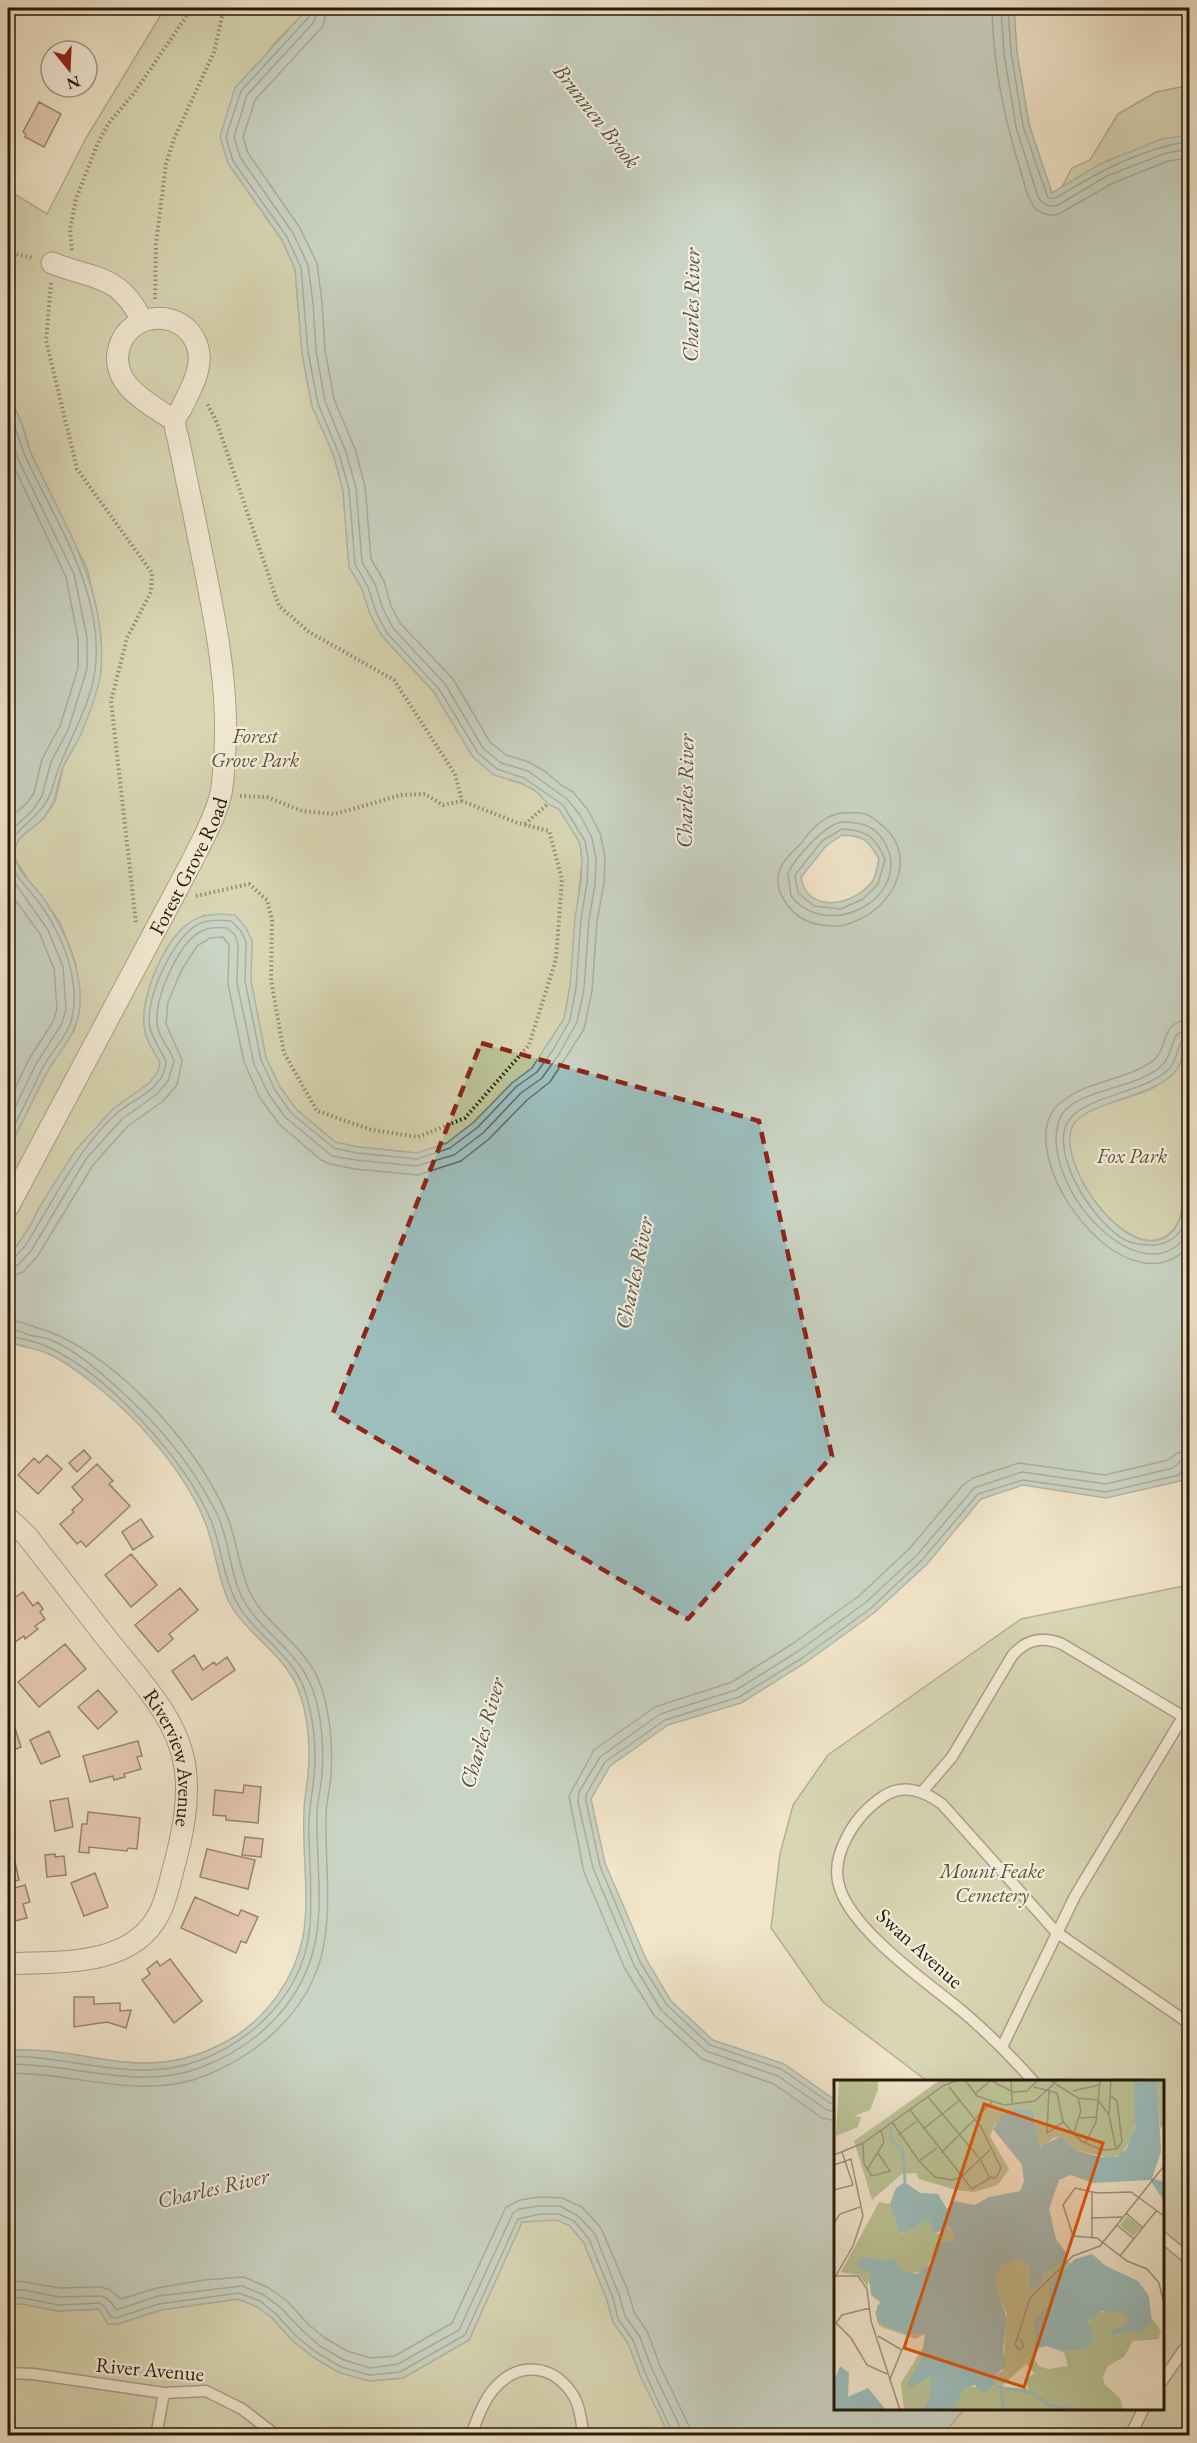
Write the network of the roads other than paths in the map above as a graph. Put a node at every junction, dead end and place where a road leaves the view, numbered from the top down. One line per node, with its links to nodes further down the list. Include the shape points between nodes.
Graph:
1 (52, 263): 2 (street, via 101,278 124,291)
2 (149, 320): 3 (street, via 176,322 194,337 200,361); 3 (street, via 130,329 121,343 119,372 129,387)
3 (175, 421): 4 (street, Forest Grove Road, via 211,600 223,685 226,741 221,795 211,825)
4 (8, 1207)
5 (8, 1518): 9 (street, Riverview Avenue, via 27,1536 158,1706 179,1745 187,1788 181,1839 164,1901 156,1920 142,1936 100,1957)
6 (1187, 1716): 7 (lane, via 1062,1644 1050,1639 1029,1642 1012,1656 952,1757); 8 (lane)
7 (922, 1792): 8 (lane, via 951,1813); 11 (lane, Swan Avenue, via 894,1791 857,1821 839,1856 840,1890 882,1945)
8 (1056, 1932): 10 (lane); 11 (lane)
9 (8, 1964)
10 (1190, 2024)
11 (1002, 2047): 12 (lane, Swan Avenue)
12 (1032, 2080)
13 (1164, 2239): 14 (lane)
14 (1190, 2260)
15 (1190, 2341): 17 (lane)
16 (8, 2373): 18 (lane, River Avenue)
17 (1164, 2378)
18 (165, 2393): 20 (lane); 21 (lane, River Avenue, via 206,2391 242,2409)
19 (1143, 2410): 24 (lane)
20 (156, 2436)
21 (277, 2436)
22 (471, 2436): 23 (lane, via 492,2390 525,2369 543,2370 559,2378 575,2397)
23 (584, 2436)
24 (1130, 2436)

